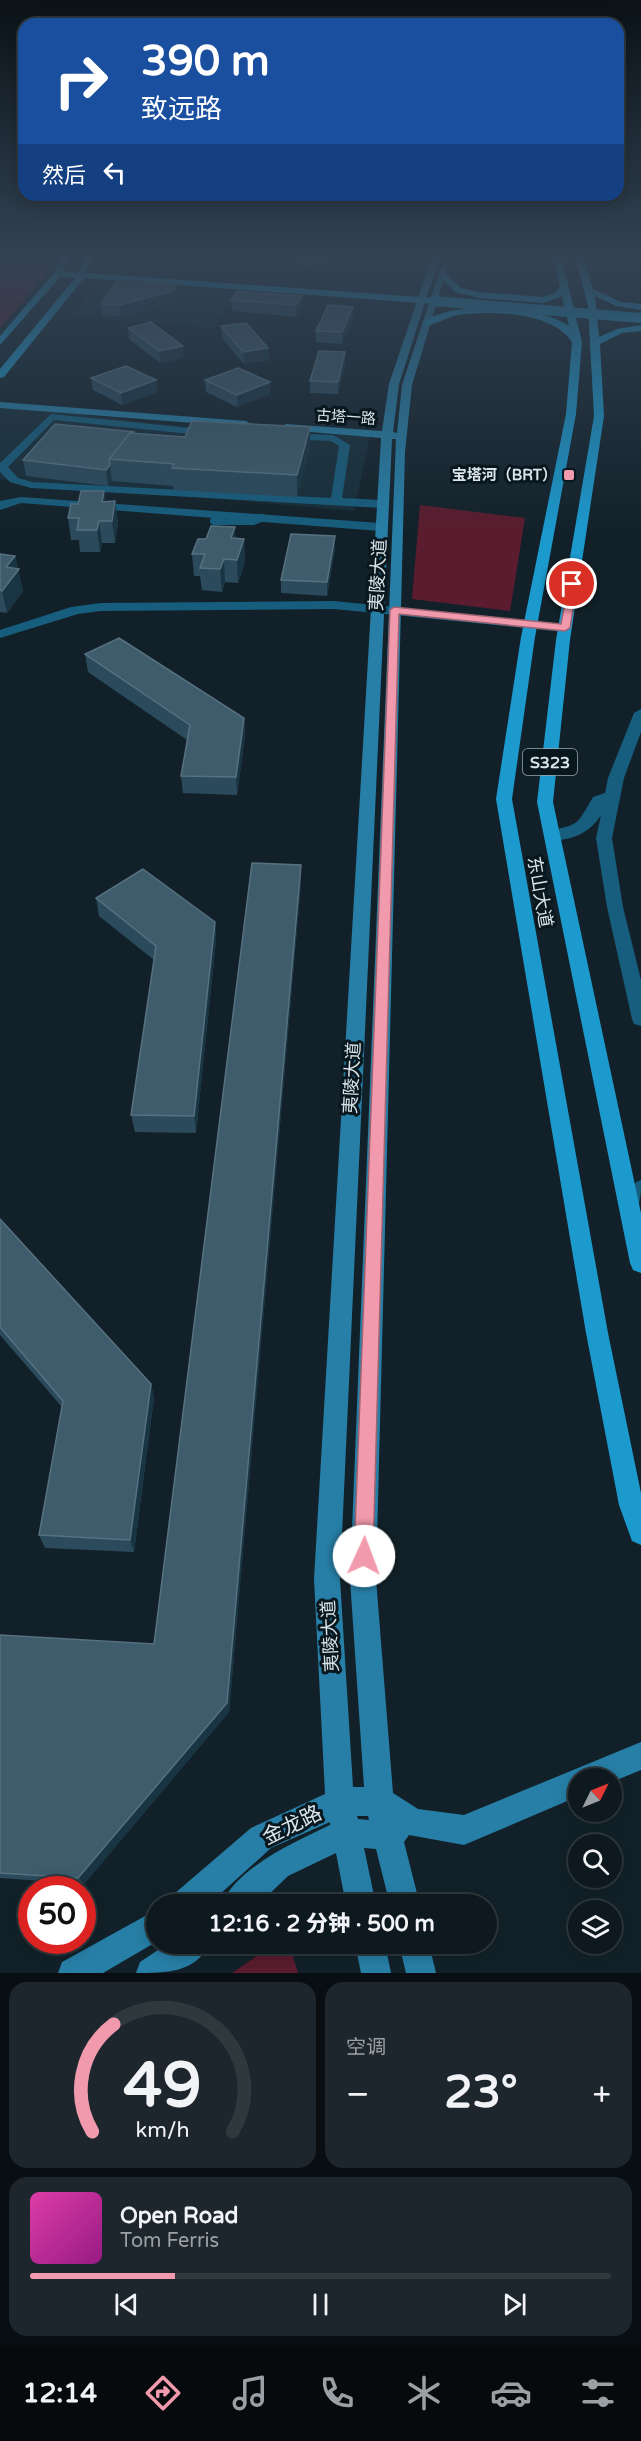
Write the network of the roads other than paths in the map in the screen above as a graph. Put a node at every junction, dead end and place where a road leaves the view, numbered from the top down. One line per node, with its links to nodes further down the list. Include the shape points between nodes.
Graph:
1 (22, 348): 6 (main road)
2 (408, 348): 10 (main road, 夷陵大道, via 393,384)
3 (419, 348): 10 (main road, 夷陵大道)
4 (576, 348): 18 (main road, 东山大道, via 571,414)
5 (597, 348): 19 (main road, 东山大道 / S323, via 598,416)
6 (0, 375)
7 (0, 405): 8 (main road, 古塔一路)
8 (266, 429): 10 (main road, 古塔一路); 11 (street, via 333,438 345,445)
9 (247, 434): 11 (street, via 144,429 51,417 2,467 14,480 31,485)
10 (394, 436): 12 (main road, 夷陵大道); 17 (main road, 夷陵大道)
11 (336, 501): 12 (street)
12 (382, 504): 16 (main road, 夷陵大道)
13 (0, 506): 14 (street, via 21,500)
14 (261, 518): 15 (lane, via 253,522); 16 (street)
15 (214, 521)
16 (381, 526): 17 (main road, 夷陵大道)
17 (385, 610): 18 (street); 20 (street, via 334,604 101,607 67,612); 31 (main road, 夷陵大道, via 363,1579); 32 (main road, 夷陵大道, via 327,1579)
18 (530, 624): 19 (street); 27 (main road, 东山大道, via 504,799 597,1334 631,1505)
19 (565, 628): 23 (main road, 东山大道 / S323, via 545,802)
20 (0, 634)
21 (641, 714): 22 (street)
22 (611, 796): 23 (street, via 599,801 585,827 570,835); 24 (street, via 604,838 621,938)
23 (552, 836): 25 (main road, 东山大道 / S323)
24 (641, 1019)
25 (635, 1197): 26 (main road, 东山大道 / S323)
26 (641, 1263)
27 (641, 1532)
28 (641, 1756): 29 (main road)
29 (612, 1768)
30 (568, 1787): 33 (main road, via 464,1830)
31 (379, 1801): 32 (main road, 金龙路); 33 (main road); 35 (main road, 夷陵大道)
32 (340, 1802): 34 (main road, 夷陵大道); 36 (main road, 金龙路, via 261,1838)
33 (414, 1823): 35 (main road, 金龙路)
34 (344, 1833): 35 (main road, 金龙路); 37 (main road, 金龙路, via 278,1866); 38 (main road, 夷陵大道)
35 (387, 1835): 39 (main road, 夷陵大道)
36 (197, 1894)
37 (248, 1894)
38 (358, 1894)
39 (402, 1894)
40 (146, 1931): 44 (main road)
41 (179, 1954): 45 (main road)
42 (372, 1954): 46 (main road)
43 (416, 1954): 47 (main road)
44 (73, 1973)
45 (151, 1973)
46 (376, 1973)
47 (421, 1973)

